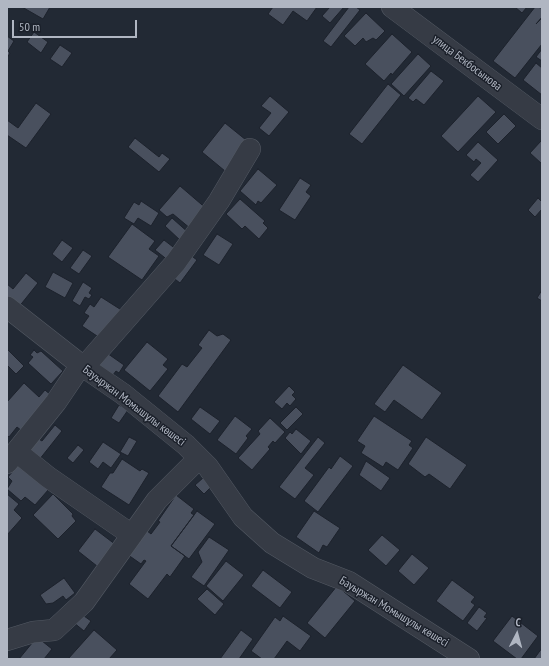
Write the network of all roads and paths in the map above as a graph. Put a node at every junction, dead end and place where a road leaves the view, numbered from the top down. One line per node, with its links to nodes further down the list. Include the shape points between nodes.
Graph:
1 (392, 7): 2 (street, улица Бекбосынова)
2 (542, 119)
3 (250, 149): 5 (street, via 219,201 176,262)
4 (9, 311): 5 (street, Бауыржан Момышұлы көшесі)
5 (82, 366): 6 (street); 7 (street, Бауыржан Момышұлы көшесі, via 123,394)
6 (12, 458): 8 (street, via 48,477)
7 (199, 458): 8 (street, via 157,500); 10 (street, Бауыржан Момышұлы көшесі, via 243,517 272,543 314,568 349,582)
8 (132, 535): 9 (street, via 84,602 54,630 33,632)
9 (7, 640)
10 (470, 659)

